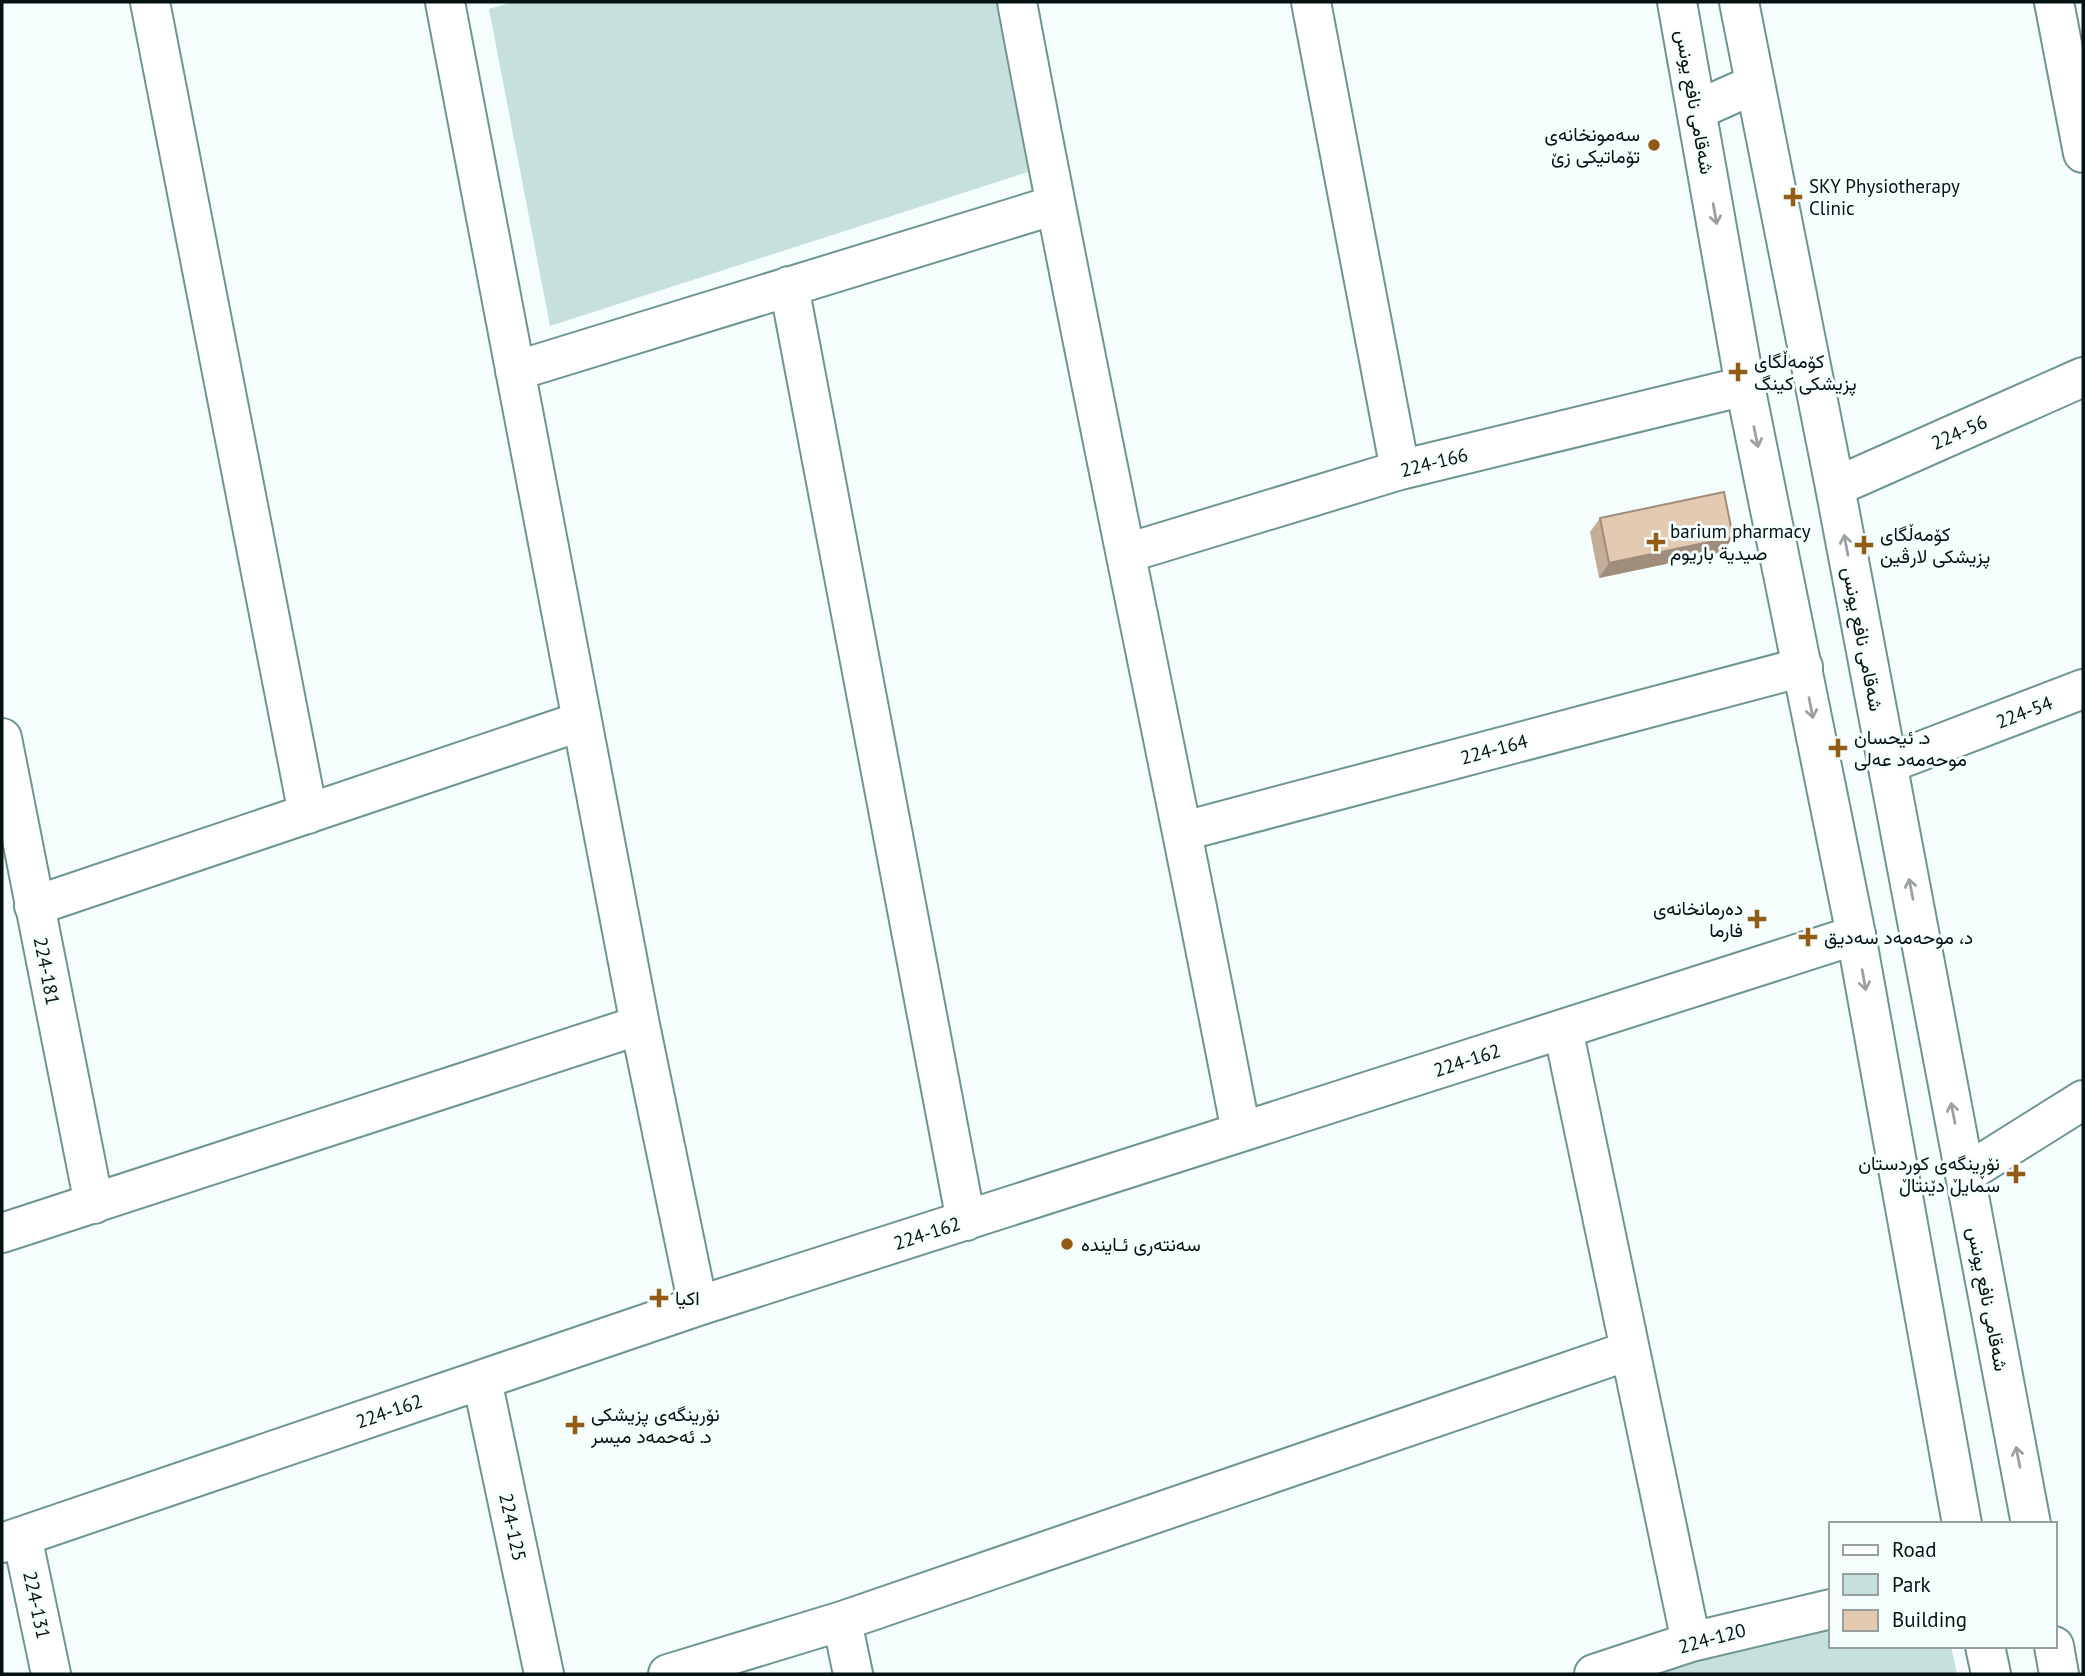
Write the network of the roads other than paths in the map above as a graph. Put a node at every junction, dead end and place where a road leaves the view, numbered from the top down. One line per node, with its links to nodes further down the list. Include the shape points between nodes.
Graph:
1 (150, 2): 25 (street)
2 (445, 2): 14 (street)
3 (1017, 2): 12 (street)
4 (1311, 2): 17 (street)
5 (1677, 2): 10 (street, شەقامی نافع یونس)
6 (1739, 2): 9 (street, شەقامی نافع یونس)
7 (2054, 2): 8 (street)
8 (2075, 66): 11 (street)
9 (1755, 85): 10 (street); 18 (street, شەقامی نافع یونس)
10 (1697, 110): 16 (street, شەقامی نافع یونس, one-way to 16)
11 (2083, 153)
12 (1055, 205): 13 (street); 19 (street)
13 (789, 286): 14 (street); 35 (street)
14 (515, 371): 22 (street)
15 (2083, 377): 18 (street, 224-56)
16 (1745, 386): 17 (street, 224-166); 20 (street, شەقامی نافع یونس, one-way to 20)
17 (1400, 470): 19 (street, 224-166)
18 (1835, 487): 24 (street, شەقامی نافع یونس, one-way to 18)
19 (1127, 553): 26 (street)
20 (1803, 667): 26 (street, 224-164); 28 (street, شەقامی نافع یونس, one-way to 28)
21 (2083, 689): 24 (street, 224-54)
22 (582, 721): 25 (street); 29 (street)
23 (2, 738): 27 (street, 224-181)
24 (1887, 764): 33 (street, شەقامی نافع یونس, one-way to 24)
25 (309, 814): 27 (street)
26 (1184, 831): 32 (street)
27 (34, 906): 34 (street, 224-181)
28 (1856, 935): 30 (street, 224-162); 40 (street, شەقامی نافع یونس, one-way to 40)
29 (640, 1025): 34 (street); 37 (street)
30 (1563, 1029): 32 (street, 224-162); 38 (street)
31 (2083, 1100): 33 (street)
32 (1241, 1132): 35 (street, 224-162)
33 (1965, 1174): 41 (street, شەقامی نافع یونس, one-way to 33)
34 (94, 1203): 36 (street)
35 (966, 1220): 37 (street, 224-162)
36 (2, 1233)
37 (698, 1306): 39 (street, 224-162)
38 (1628, 1351): 44 (street); 45 (street)
39 (482, 1380): 42 (street, 224-162); 49 (street, 224-125)
40 (1962, 1522)
41 (2031, 1522)
42 (12, 1540): 48 (street, 224-131)
43 (1829, 1609): 45 (street, 224-120)
44 (842, 1621): 50 (street); 51 (street)
45 (1691, 1642): 52 (street, 224-120)
46 (1985, 1648): 53 (street)
47 (2054, 1648): 54 (street)
48 (51, 1674)
49 (544, 1674)
50 (668, 1674)
51 (853, 1674)
52 (1594, 1674)
53 (1991, 1674)
54 (2059, 1674)

